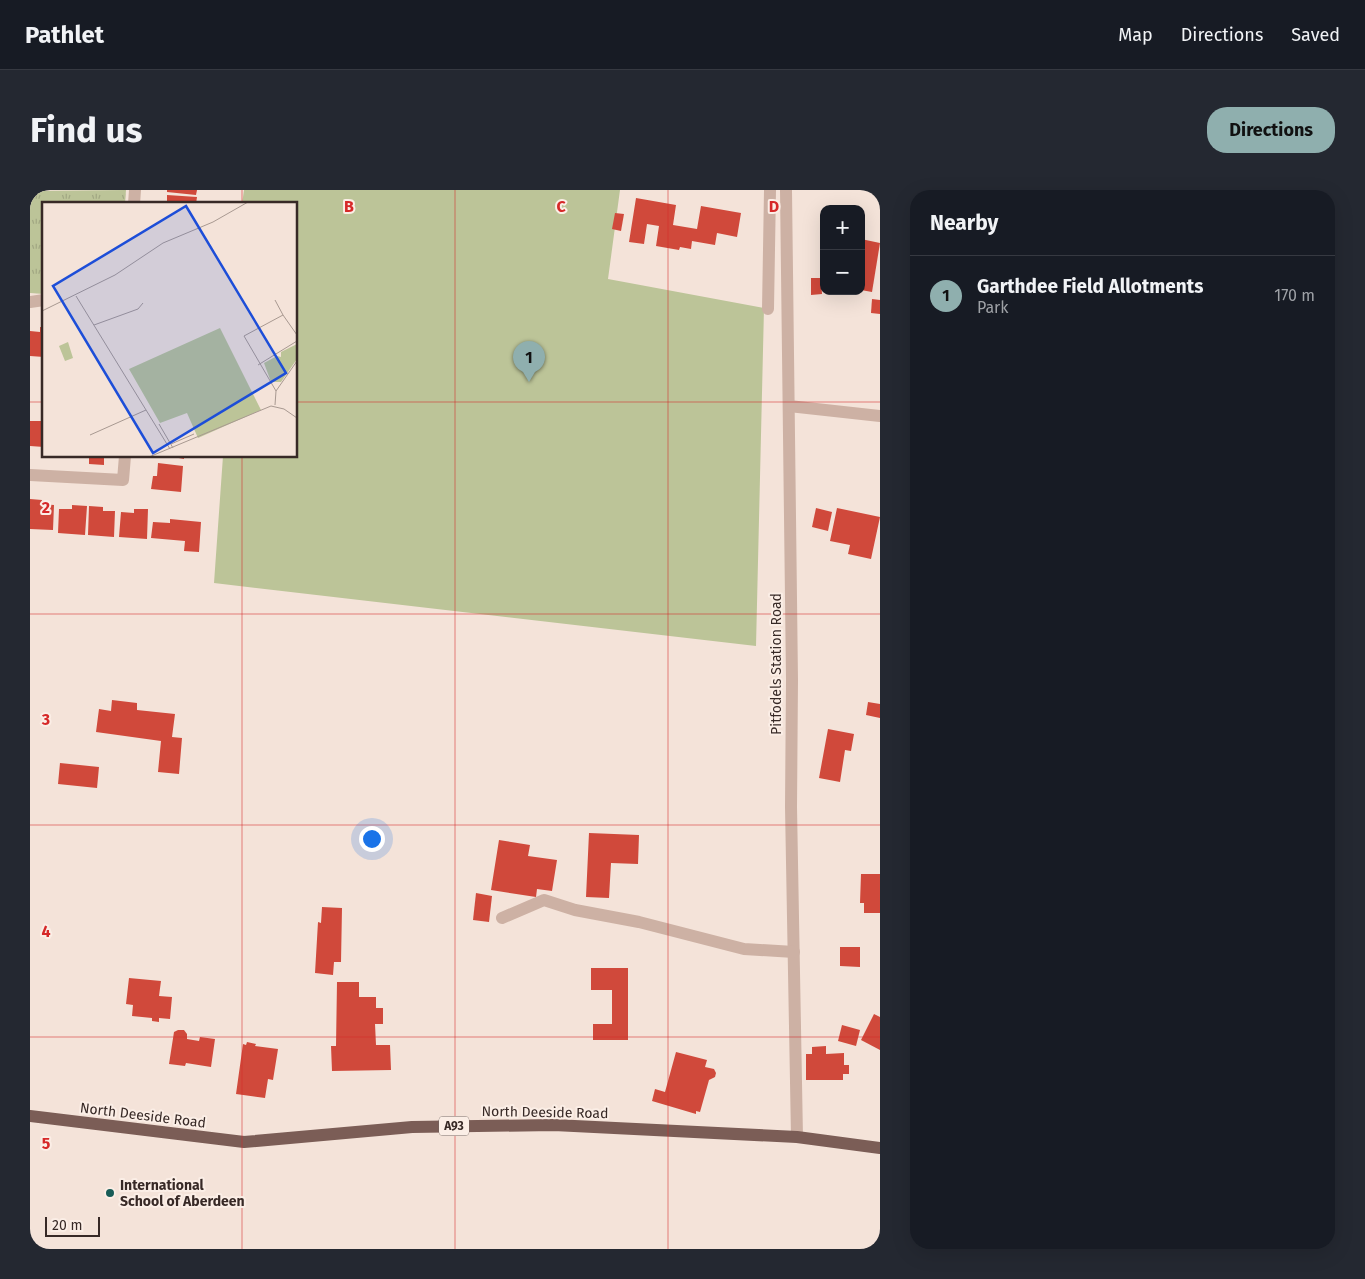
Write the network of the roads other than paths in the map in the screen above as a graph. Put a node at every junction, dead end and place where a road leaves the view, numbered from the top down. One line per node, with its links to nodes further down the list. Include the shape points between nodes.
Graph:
1 (770, 190): 3 (street)
2 (786, 190): 4 (street, Pitfodels Station Road)
3 (768, 309)
4 (789, 406): 5 (street); 9 (street, Pitfodels Station Road)
5 (880, 416)
6 (125, 458): 7 (street, via 123,480)
7 (30, 475)
8 (502, 918): 9 (street, via 544,900 744,949)
9 (794, 952): 11 (street, Pitfodels Station Road)
10 (30, 1116): 11 (main road, North Deeside Road / A93, via 244,1142 412,1127 554,1125)
11 (797, 1137): 12 (main road, North Deeside Road / A93)
12 (880, 1148)

